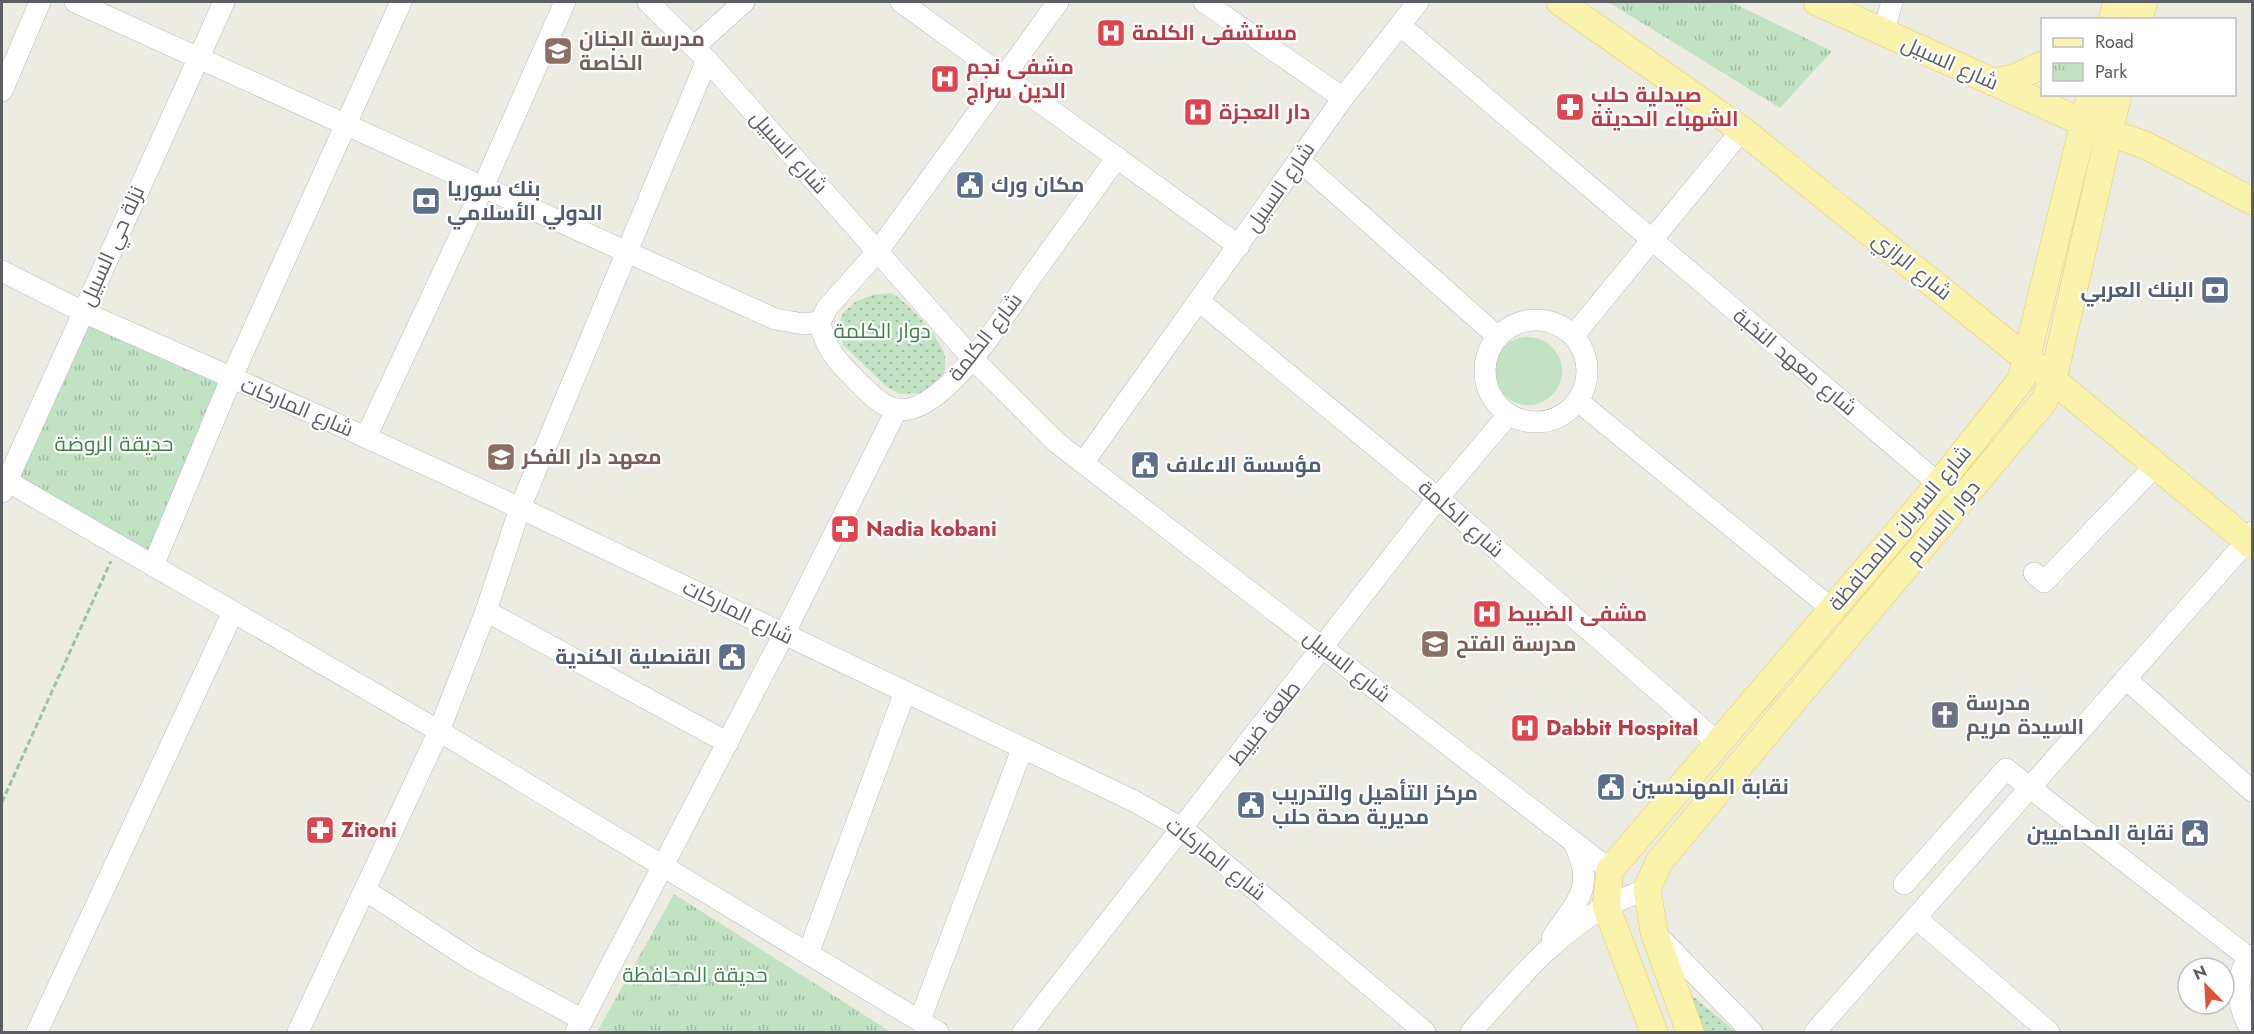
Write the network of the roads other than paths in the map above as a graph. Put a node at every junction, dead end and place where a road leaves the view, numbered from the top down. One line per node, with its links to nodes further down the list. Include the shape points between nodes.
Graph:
1 (40, 2): 24 (street)
2 (75, 2): 20 (street)
3 (225, 2): 20 (street, نزلة حي السبيل)
4 (401, 2): 28 (street)
5 (565, 2): 33 (street)
6 (648, 2): 19 (street, شارع السبيل)
7 (744, 2): 19 (street)
8 (901, 2): 22 (street)
9 (1058, 2): 22 (street)
10 (1204, 2): 27 (street)
11 (1418, 2): 17 (street, شارع السبيل)
12 (1560, 2): 30 (main road, شارع الرازي)
13 (1818, 2): 18 (main road, شارع السبيل)
14 (1892, 2): 18 (street)
15 (2144, 2): 16 (main road)
16 (2118, 14)
17 (1401, 26): 27 (street, شارع السبيل); 35 (street, شارع معهد النخبة)
18 (1883, 33): 23 (main road, شارع السبيل)
19 (700, 54): 37 (street, شارع السبيل); 38 (street)
20 (197, 58): 28 (street); 41 (street, نزلة حي السبيل)
21 (2041, 66): 23 (main road, via 2014,78)
22 (1005, 77): 31 (street); 37 (street)
23 (1992, 82): 29 (main road, شارع السبيل)
24 (2, 91)
25 (2091, 96): 29 (main road, شارع السريان لللمحافظة)
26 (2117, 96): 29 (main road, دوار االسلام)
27 (1344, 98): 32 (street, شارع السبيل)
28 (345, 124): 33 (street); 47 (street)
29 (2096, 128): 34 (main road, شارع السبيل, via 2147,146); 46 (main road, شارع السريان لللمحافظة); 48 (main road, دوار االسلام)
30 (1743, 130): 35 (street); 46 (main road, شارع الرازي)
31 (1117, 157): 36 (street); 45 (street, شارع الكلمة)
32 (1299, 160): 36 (street, شارع السبيل); 44 (street)
33 (483, 187): 38 (street); 52 (street)
34 (2253, 201)
35 (1651, 241): 43 (street); 55 (street, شارع معهد النخبة)
36 (1239, 246): 40 (street, شارع السبيل)
37 (878, 251): 42 (street, via 827,308); 45 (street, شارع السبيل)
38 (626, 252): 42 (street, via 775,320); 58 (street)
39 (2, 271): 41 (street, شارع الماركات)
40 (1199, 301): 53 (street, شارع السبيل); 57 (street, شارع الكلمة)
41 (82, 312): 47 (street, شارع الماركات); 56 (street, نزلة حي السبيل)
42 (820, 322): 50 (street, via 823,339 839,362 875,400)
43 (1574, 335): 44 (street, via 1560,325 1527,320); 49 (street, via 1587,360 1588,374)
44 (1498, 337): 51 (street, via 1489,349 1485,379 1490,394)
45 (973, 358): 50 (street, شارع الكلمة, via 934,396 913,408); 53 (street, شارع السبيل, via 1056,442)
46 (2026, 358): 48 (main road, شارع الرازي); 55 (main road, شارع السريان لللمحافظة, via 2021,380)
47 (231, 379): 52 (street, شارع الماركات); 60 (street)
48 (2053, 380): 54 (main road, شارع الرازي); 81 (main road, دوار االسلام, via 2044,401 1659,862)
49 (1578, 401): 51 (street, via 1567,412 1540,422); 62 (street)
50 (897, 409): 65 (street)
51 (1508, 415): 57 (street, طلعة ضبيط)
52 (366, 437): 58 (street, شارع الماركات)
53 (1083, 463): 66 (street, شارع السبيل)
54 (2157, 464): 59 (main road, شارع الرازي); 61 (street, via 2044,582)
55 (1939, 484): 62 (main road, شارع السريان لللمحافظة)
56 (4, 487): 60 (street)
57 (1438, 498): 66 (street, طلعة ضبيط); 71 (street, شارع الكلمة)
58 (520, 508): 63 (street); 65 (street, شارع الماركات)
59 (2251, 540): 67 (street)
60 (153, 566): 64 (street)
61 (2034, 573)
62 (1832, 609): 71 (main road, شارع السريان لللمحافظة)
63 (486, 611): 69 (street); 70 (street)
64 (233, 612): 69 (street); 90 (street)
65 (784, 634): 68 (street, شارع الماركات); 70 (street)
66 (1324, 648): 75 (street, طلعة ضبيط); 76 (street, شارع السبيل)
67 (2126, 679): 73 (street); 74 (street)
68 (905, 692): 72 (street, شارع الماركات); 85 (street)
69 (439, 731): 77 (street); 80 (street)
70 (728, 743): 77 (street)
71 (1718, 743): 78 (main road, شارع السريان لللمحافظة)
72 (1022, 749): 75 (street, شارع الماركات, via 1134,801); 88 (street)
73 (2030, 789): 79 (street, via 2006,769); 83 (street); 86 (street)
74 (2253, 791)
75 (1183, 829): 93 (street, طلعة ضبيط); 94 (street, شارع الماركات)
76 (1573, 841): 78 (street, شارع السبيل); 87 (street, via 1586,877 1583,891)
77 (663, 868): 85 (street); 89 (street)
78 (1610, 870): 82 (main road)
79 (1905, 884)
80 (365, 890): 89 (street); 91 (street)
81 (1647, 890): 82 (street); 84 (main road)
82 (1606, 906): 87 (street); 96 (main road)
83 (1916, 918): 99 (street); 100 (street)
84 (1654, 932): 97 (main road); 98 (street)
85 (808, 954): 88 (street)
86 (2251, 956): 101 (street, via 2242,974 2239,997 2244,1020)
87 (1539, 958): 95 (street)
88 (920, 1020): 92 (street)
89 (579, 1026)
90 (37, 1032)
91 (298, 1032)
92 (938, 1032)
93 (1023, 1032)
94 (1425, 1032)
95 (1471, 1032)
96 (1654, 1032)
97 (1690, 1032)
98 (1752, 1032)
99 (1815, 1032)
100 (2049, 1032)
101 (2253, 1032)

